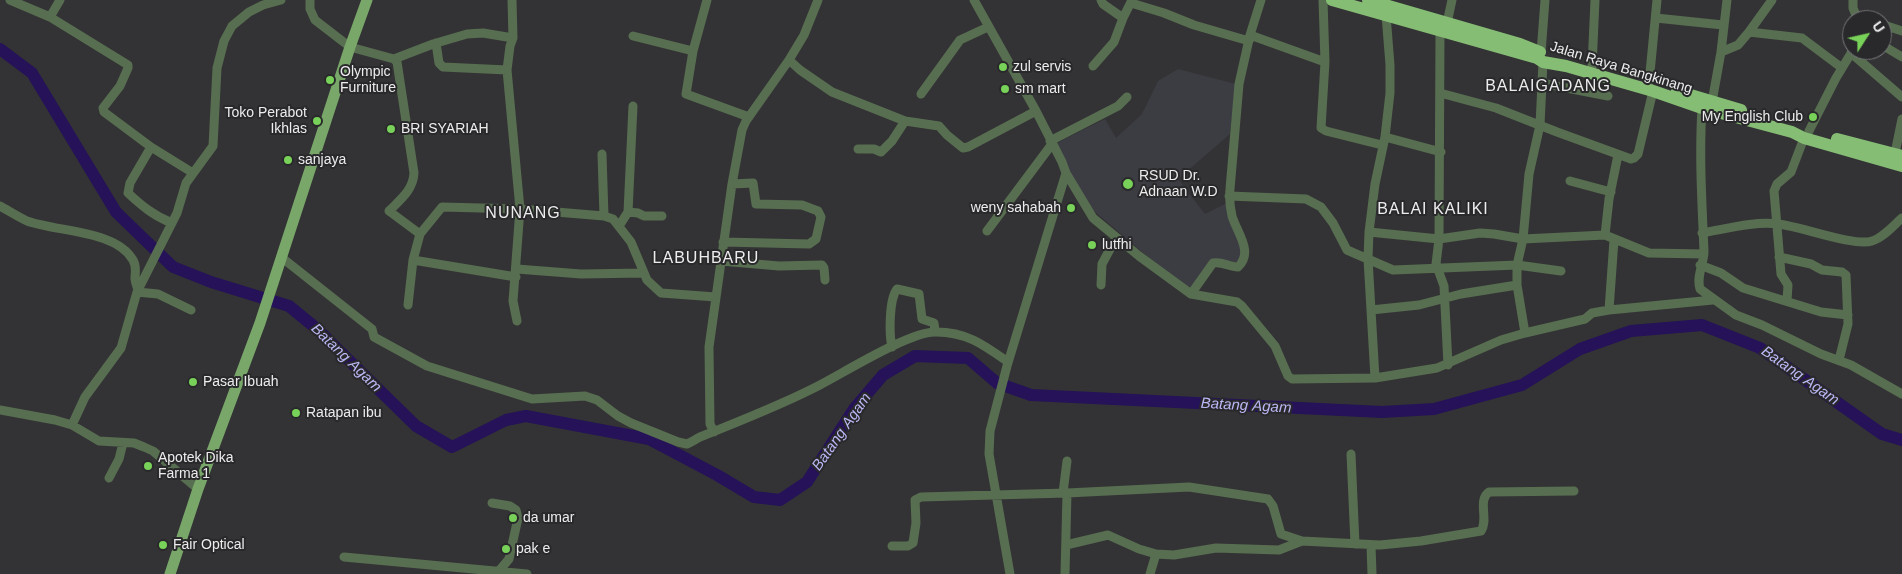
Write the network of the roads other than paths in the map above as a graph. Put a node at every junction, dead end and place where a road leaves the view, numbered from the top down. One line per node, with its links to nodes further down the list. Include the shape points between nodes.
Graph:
1 (10, 0): 23 (street)
2 (60, 0): 23 (street)
3 (281, 0): 71 (street, via 248,12 232,26 224,41 217,68 213,146)
4 (310, 0): 34 (street, via 315,20)
5 (367, 0): 34 (main road)
6 (512, 0): 31 (street)
7 (707, 0): 35 (street)
8 (818, 0): 39 (street)
9 (974, 0): 27 (street)
10 (1101, 0): 24 (street)
11 (1261, 0): 32 (street)
12 (1323, 0): 42 (street)
13 (1368, 0): 22 (highway, Jalan Raya Bangkinang)
14 (1452, 0): 28 (street)
15 (1545, 0): 37 (street)
16 (1595, 0): 45 (street)
17 (1657, 0): 25 (street)
18 (1727, 0): 26 (street)
19 (1772, 0): 29 (street)
20 (1132, 1): 24 (street); 32 (street, via 1194,26)
21 (1339, 1): 22 (highway, Jalan Raya Bangkinang)
22 (1386, 7): 28 (highway, Jalan Raya Bangkinang); 63 (street, via 1390,82)
23 (50, 17): 65 (street, via 128,65 120,86 103,108 104,112)
24 (1123, 18): 44 (street, via 1114,42)
25 (1656, 18): 26 (street); 49 (street)
26 (1724, 25): 36 (street)
27 (988, 27): 51 (street, via 960,40); 57 (street)
28 (1443, 27): 37 (highway, Jalan Raya Bangkinang); 50 (street)
29 (1749, 32): 36 (street, via 1738,45); 46 (street, via 1802,38)
30 (633, 36): 35 (street)
31 (512, 38): 33 (street, via 467,34); 47 (street)
32 (1249, 38): 42 (street); 76 (street, via 1239,84)
33 (436, 43): 38 (street); 47 (street, via 439,63 443,67)
34 (350, 47): 38 (street); 97 (main road)
35 (693, 51): 58 (street, via 686,94)
36 (1720, 52): 55 (street)
37 (1536, 55): 43 (highway, Jalan Raya Bangkinang); 48 (street)
38 (394, 59): 89 (street, via 414,181 407,195 389,211)
39 (789, 60): 58 (street); 60 (street, via 832,92)
40 (1847, 60): 46 (street)
41 (1861, 60): 54 (street)
42 (1325, 62): 63 (street, via 1322,129)
43 (1564, 62): 45 (highway, Jalan Raya Bangkinang); 49 (highway, Jalan Raya Bangkinang)
44 (1093, 66)
45 (1592, 67): 49 (highway, Jalan Raya Bangkinang)
46 (1842, 68): 62 (street)
47 (507, 70): 78 (street)
48 (1541, 83): 52 (street); 61 (street)
49 (1651, 87): 55 (highway, Jalan Raya Bangkinang); 69 (street, via 1638,154 1631,159)
50 (1440, 93): 61 (street, via 1496,108); 67 (street)
51 (921, 94)
52 (1608, 96)
53 (1127, 97): 64 (street, via 1118,106)
54 (1902, 97)
55 (1707, 105): 62 (highway, Jalan Raya Bangkinang); 88 (street, via 1700,142)
56 (633, 106): 79 (street)
57 (1036, 111): 60 (street, via 963,148 939,126); 64 (street)
58 (749, 118): 74 (street, via 742,130)
59 (1902, 120): 70 (street)
60 (905, 121): 66 (street, via 881,152)
61 (1540, 125): 69 (street); 93 (street, via 1528,174)
62 (1806, 134): 70 (highway, Jalan Raya Bangkinang); 84 (street, via 1791,172 1774,188)
63 (1384, 141): 67 (street); 87 (street)
64 (1051, 142): 72 (street); 86 (street)
65 (151, 147): 71 (street); 83 (street, via 130,183 128,193 145,209)
66 (858, 149)
67 (1440, 152): 92 (street)
68 (602, 154): 80 (street)
69 (1618, 154): 75 (street)
70 (1898, 160)
71 (193, 173): 83 (street, via 186,183)
72 (1066, 173): 91 (street, via 1093,218); 128 (street)
73 (1570, 181): 75 (street)
74 (732, 184): 95 (street); 95 (street, via 753,183 756,204 802,206 818,210 821,217 812,243)
75 (1611, 192): 90 (street)
76 (1230, 196): 99 (street, via 1312,201 1333,223 1347,250); 112 (street, via 1232,217 1244,245 1245,256 1238,267 1213,263)
77 (0, 206): 111 (street, via 26,220 51,228 112,241 134,261)
78 (520, 209): 80 (street); 89 (street, via 442,207); 106 (street)
79 (628, 212): 81 (street); 85 (street)
80 (604, 216): 85 (street)
81 (662, 216)
82 (1902, 218): 84 (street, via 1870,242)
83 (172, 223): 111 (street)
84 (1778, 224): 88 (street); 98 (street)
85 (619, 226): 107 (street, via 631,242)
86 (987, 231)
87 (1369, 232): 92 (street); 99 (street)
88 (1702, 233): 96 (street)
89 (420, 234): 100 (street)
90 (1605, 235): 93 (street); 94 (street)
91 (1116, 238): 109 (street, via 1102,264); 112 (street)
92 (1439, 239): 93 (street, via 1480,233); 104 (street)
93 (1523, 239): 102 (street)
94 (1614, 240): 96 (street, via 1649,253); 120 (street)
95 (723, 242): 101 (street)
96 (1704, 254): 103 (street)
97 (281, 257): 133 (street, via 372,329 374,337 427,366 532,399 585,396 597,400 631,423 687,444); 138 (main road, via 260,324)
98 (1780, 257): 116 (street, via 1782,276 1788,285); 121 (street, via 1822,270 1845,273)
99 (1368, 259): 104 (street, via 1393,270); 119 (street)
100 (413, 260): 106 (street); 117 (street)
101 (721, 261): 108 (street, via 779,266 821,265); 113 (street)
102 (1517, 265): 104 (street); 105 (street); 110 (street)
103 (1700, 265): 115 (street, via 1700,289); 116 (street, via 1724,275 1739,287)
104 (1437, 269): 114 (street, via 1444,283)
105 (1561, 271)
106 (516, 273): 107 (street); 122 (street, via 513,301)
107 (644, 273): 113 (street, via 661,293)
108 (825, 280)
109 (1101, 285)
110 (1517, 286): 114 (street); 124 (street)
111 (138, 291): 118 (street, via 158,294); 132 (street, via 121,348 85,397)
112 (1191, 294): 129 (street, via 1238,302 1276,346 1292,379)
113 (716, 297): 133 (street, via 709,355)
114 (1446, 298): 119 (street, via 1419,306); 127 (street)
115 (1713, 300): 120 (street); 126 (street, via 1736,315 1821,354)
116 (1788, 301): 121 (street, via 1821,312)
117 (408, 304)
118 (191, 310)
119 (1371, 310): 129 (street)
120 (1606, 310): 124 (street, via 1592,313 1584,319)
121 (1848, 315): 126 (street)
122 (517, 321)
123 (935, 329): 125 (street); 125 (street, via 934,322 922,319 919,294 897,289 892,310); 128 (street, via 983,344)
124 (1525, 330): 127 (street)
125 (892, 344): 133 (street, via 813,389)
126 (1840, 355): 130 (street, via 1851,365)
127 (1448, 358): 129 (street, via 1437,368)
128 (1007, 364): 141 (street, via 990,430 989,454)
129 (1375, 378)
130 (1902, 394)
131 (0, 410): 132 (street)
132 (72, 425): 134 (street, via 99,441)
133 (712, 429)
134 (123, 443): 137 (street); 138 (street, via 134,443 153,451)
135 (1351, 454): 144 (street)
136 (1067, 461): 140 (street)
137 (109, 478)
138 (198, 489): 152 (main road)
139 (1574, 491): 146 (street, via 1489,492 1484,499 1484,526 1481,531)
140 (1065, 493): 141 (street); 143 (street, via 1189,486 1265,497 1272,503 1281,534); 145 (street)
141 (995, 494): 147 (street, via 916,499 913,543); 154 (street)
142 (492, 503): 150 (street, via 510,506 516,510 518,518 509,559)
143 (1302, 541): 144 (street); 148 (street, via 1279,550 1216,548 1174,555)
144 (1355, 544): 146 (street)
145 (1066, 545): 148 (street, via 1108,535); 155 (street)
146 (1371, 545): 157 (street)
147 (892, 546)
148 (1156, 554): 156 (street)
149 (344, 557): 151 (street)
150 (499, 571): 151 (street); 153 (street)
151 (480, 572)
152 (170, 574)
153 (527, 574)
154 (1010, 574)
155 (1065, 574)
156 (1150, 574)
157 (1372, 574)

